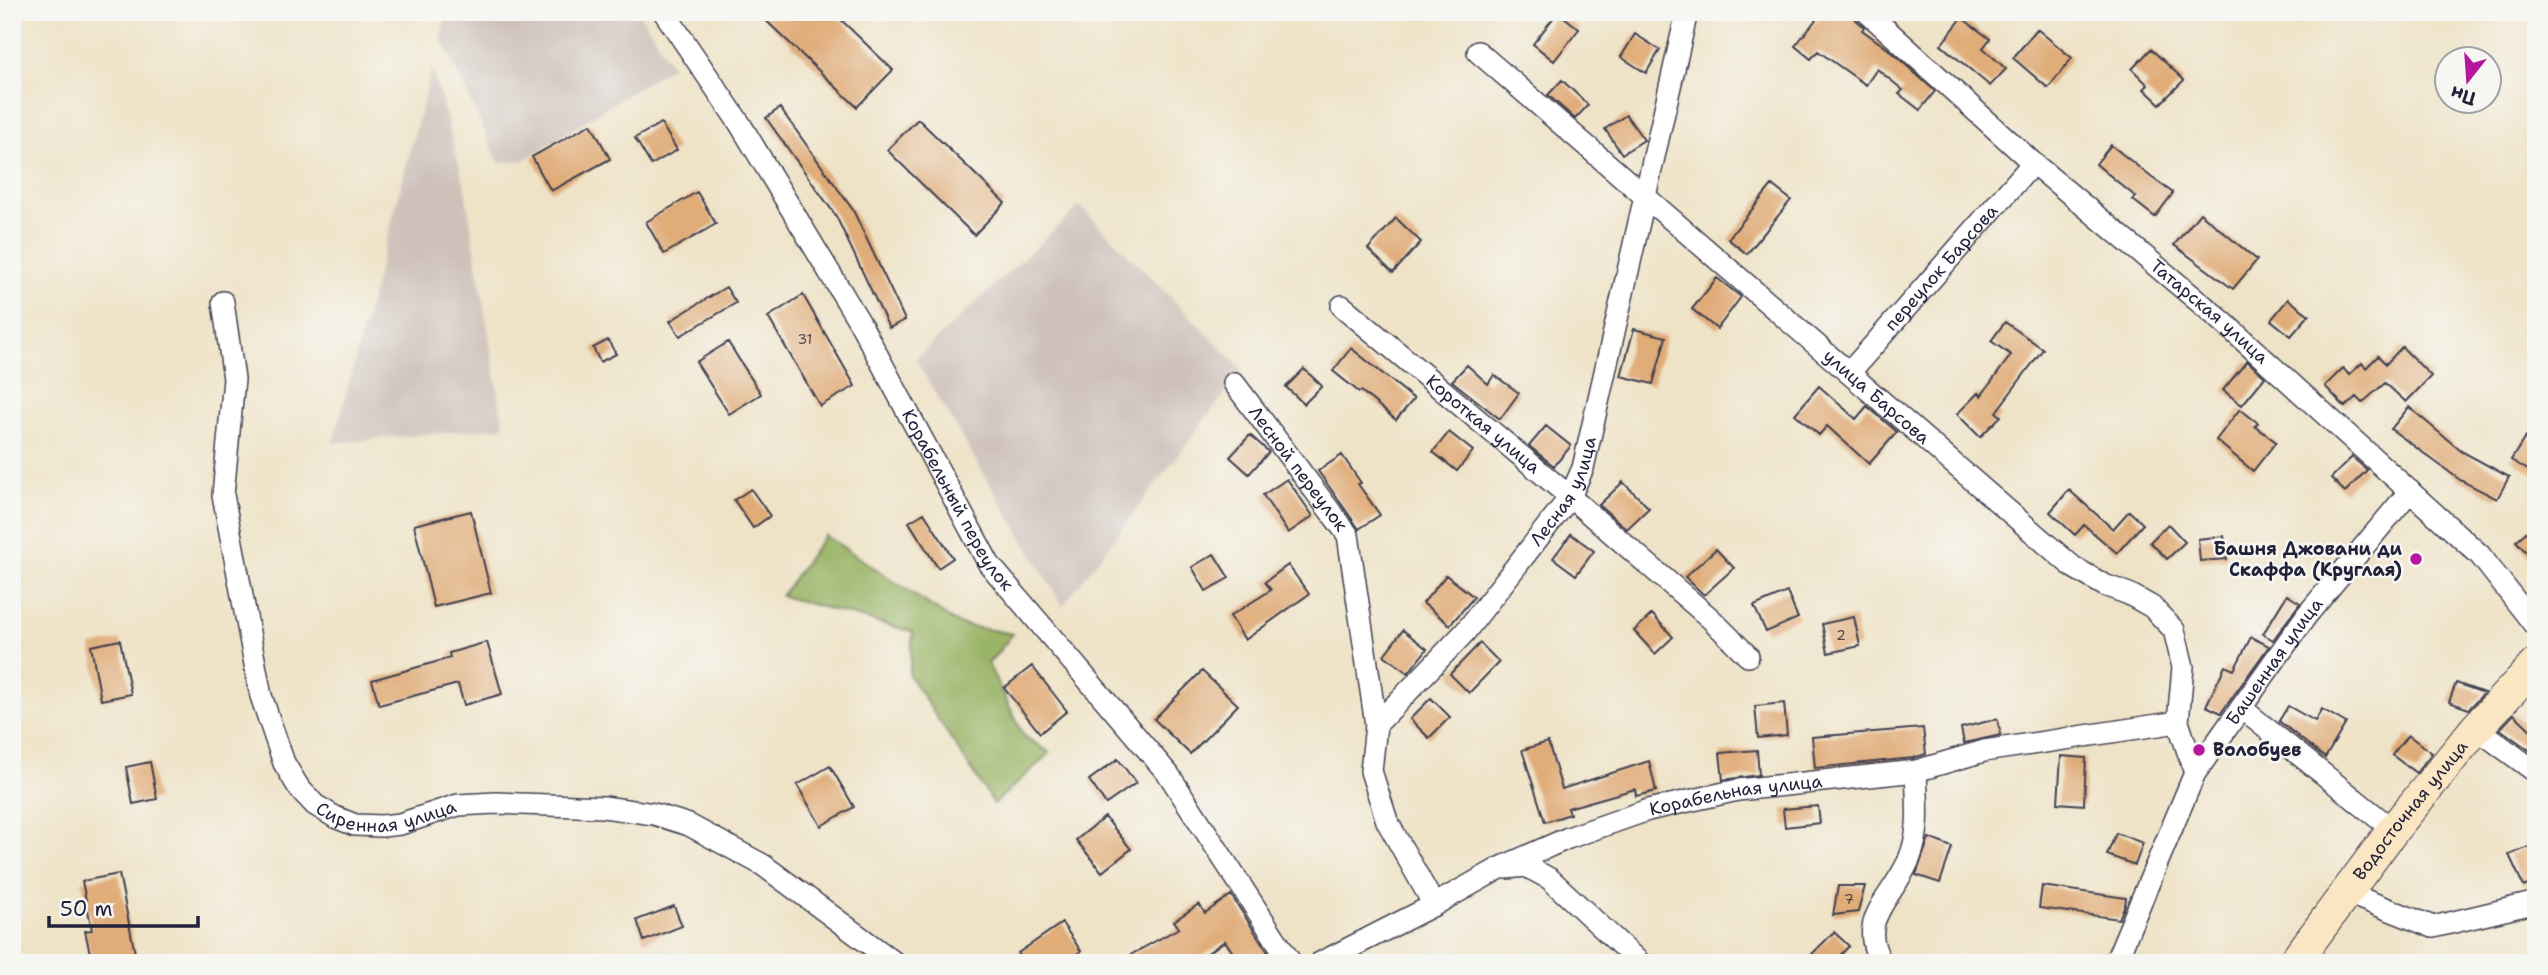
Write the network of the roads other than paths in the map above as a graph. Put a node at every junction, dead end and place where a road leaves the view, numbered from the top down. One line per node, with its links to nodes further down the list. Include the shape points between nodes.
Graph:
1 (664, 12): 29 (street, Корабельный переулок, via 740,124 860,323 989,564 1169,775)
2 (1687, 12): 6 (street, Лесная улица)
3 (1867, 12): 5 (street, Татарская улица)
4 (1478, 52): 6 (street, улица Барсова)
5 (2033, 163): 9 (street, переулок Барсова); 11 (street, Татарская улица, via 2222,321)
6 (1644, 196): 9 (street, улица Барсова); 12 (street, Лесная улица, via 1583,468)
7 (223, 302): 28 (street, Сиренная улица, via 234,379 223,495 261,696 284,763 315,805 355,825 382,826 458,805 496,803 604,807 654,814 689,825 763,865)
8 (1342, 306): 12 (street, Короткая улица)
9 (1849, 373): 17 (street, улица Барсова, via 2073,567 2152,607 2174,630 2183,667)
10 (1234, 383): 18 (street, Лесной переулок, via 1348,536)
11 (2410, 491): 13 (street, Татарская улица, via 2480,555); 16 (street, Башенная улица, via 2306,616)
12 (1570, 497): 14 (street, Короткая улица); 18 (street, Лесная улица, via 1465,632)
13 (2536, 628)
14 (1748, 656)
15 (2536, 664): 19 (street, Водосточная улица)
16 (2241, 708): 22 (street, Башенная улица); 23 (street)
17 (2178, 722): 20 (street, Корабельная улица, via 1984,751); 22 (street, улица Барсова)
18 (1376, 724): 26 (street, via 1371,771 1387,821)
19 (2476, 728): 21 (street); 23 (street, Водосточная улица)
20 (1916, 771): 24 (street, Корабельная улица, via 1738,790 1648,810); 32 (street, via 1919,823 1911,856 1871,928 1872,947)
21 (2536, 772)
22 (2195, 773): 33 (street, Башенная улица)
23 (2393, 830): 25 (street, Водосточная улица)
24 (1500, 868): 26 (street, Корабельная улица); 31 (street, via 1526,866 1550,879)
25 (2347, 893): 27 (street, via 2433,927); 34 (street, Водосточная улица)
26 (1434, 905): 30 (street, Корабельная улица)
27 (2536, 905)
28 (895, 963)
29 (1291, 963)
30 (1320, 963)
31 (1640, 963)
32 (1882, 963)
33 (2115, 963)
34 (2294, 963)

